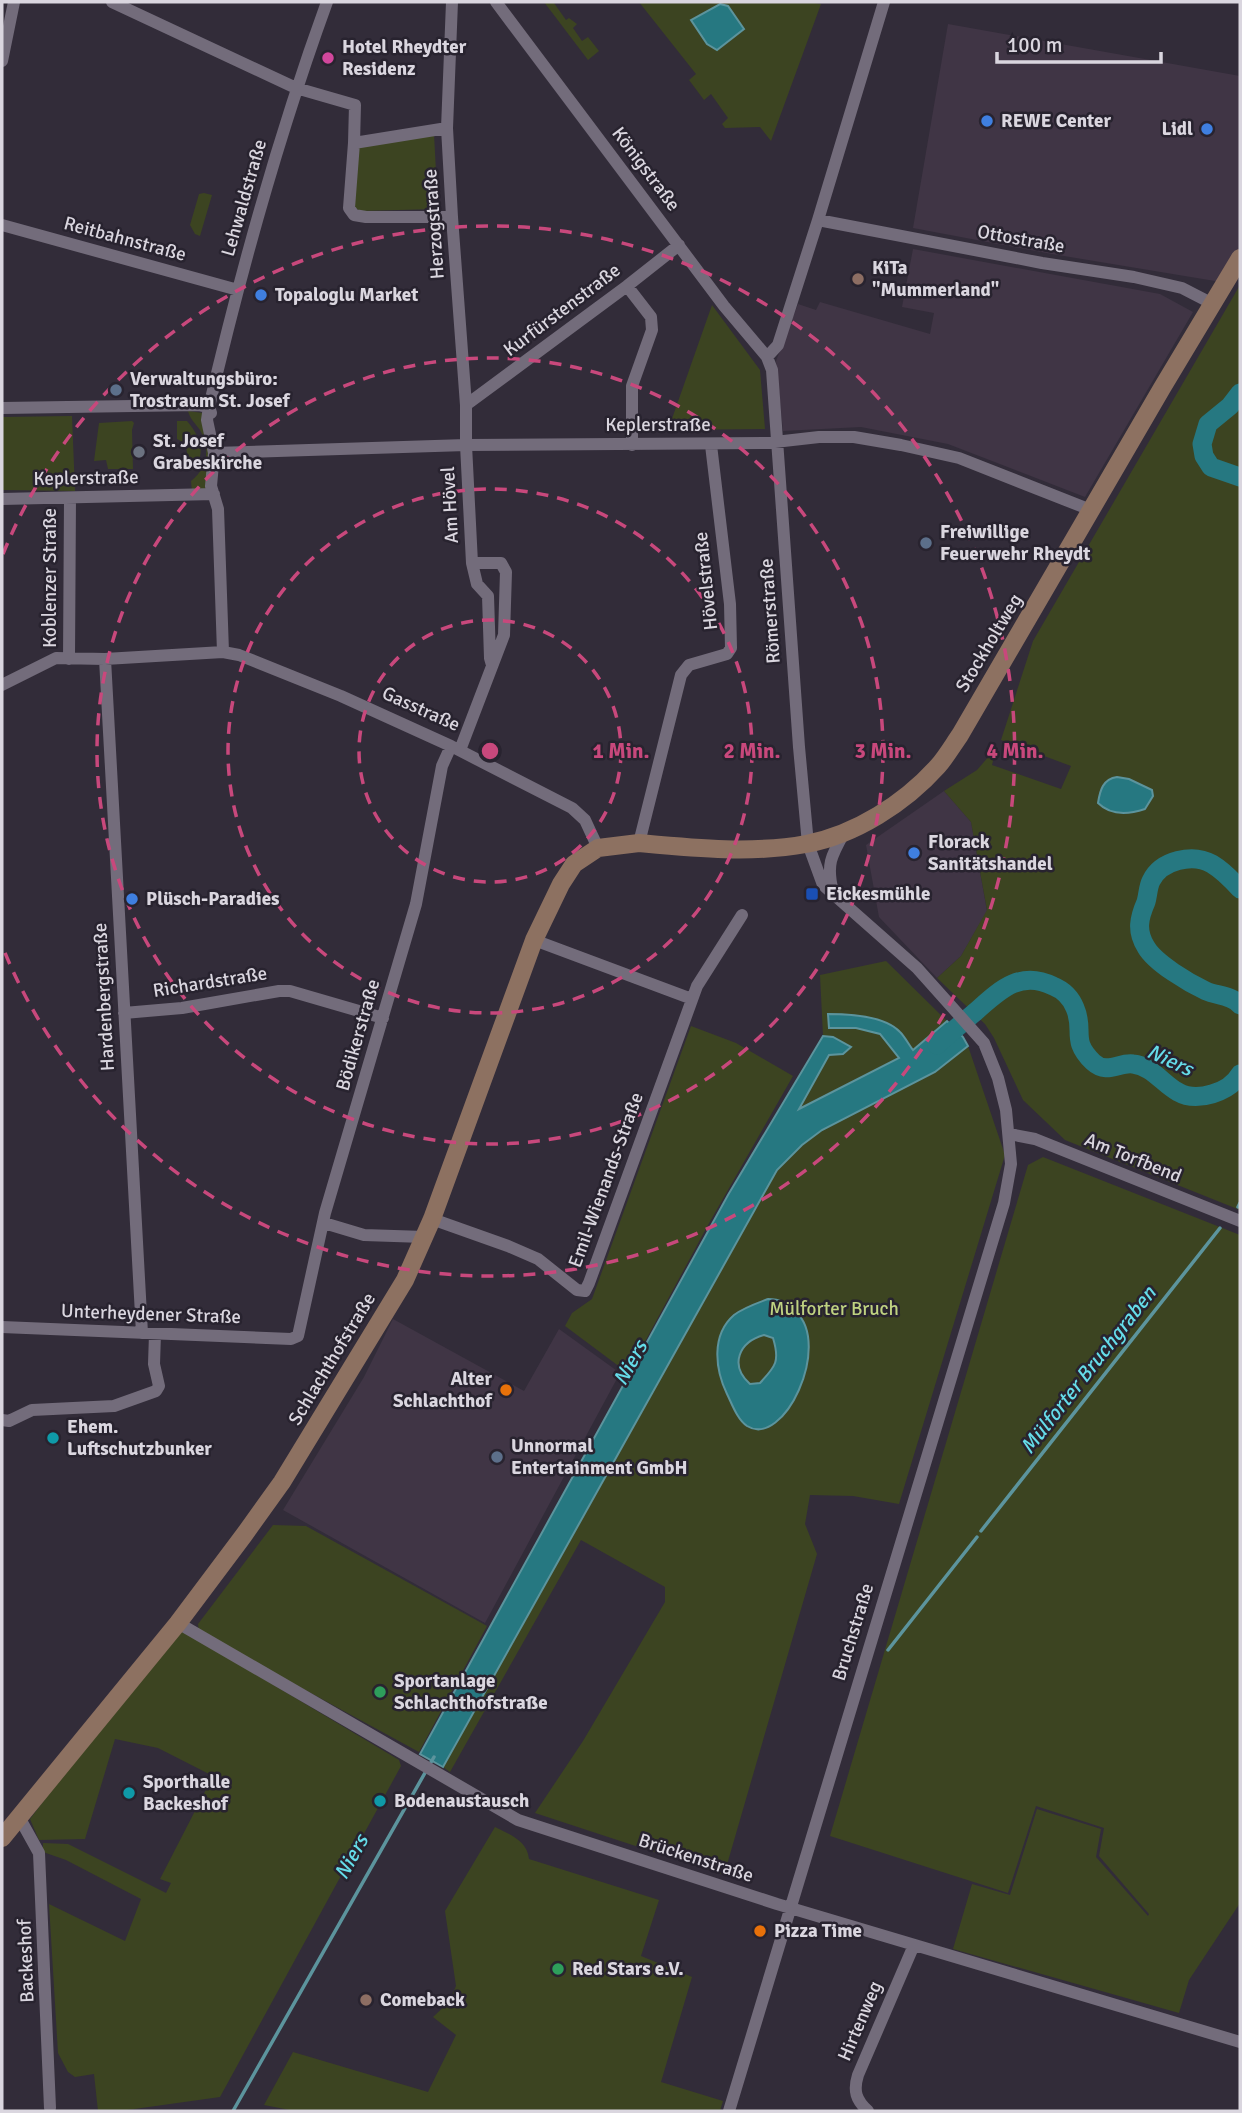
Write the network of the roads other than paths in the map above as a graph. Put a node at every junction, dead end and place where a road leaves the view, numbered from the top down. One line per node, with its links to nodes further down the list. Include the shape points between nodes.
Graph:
1 (14, 2): 7 (street)
2 (112, 2): 8 (street)
3 (327, 2): 8 (street, Lehwaldstraße)
4 (452, 2): 9 (street, Herzogstraße)
5 (496, 2): 14 (street, Königstraße)
6 (884, 2): 12 (street)
7 (2, 61)
8 (296, 89): 10 (street, via 355,105); 17 (street, Lehwaldstraße)
9 (447, 128): 10 (street); 11 (street, Herzogstraße)
10 (354, 143): 11 (street, via 349,208 354,215)
11 (452, 217): 20 (street, Herzogstraße)
12 (818, 220): 18 (street, Ottostraße, via 1134,277 1182,288); 19 (street, via 778,345)
13 (2, 225): 17 (street, Reitbahnstraße)
14 (679, 245): 16 (street, Kurfürstenstraße); 19 (street, Königstraße, via 723,306)
15 (1240, 258): 18 (main road, Stockholtweg)
16 (627, 286): 20 (street, Kurfürstenstraße); 25 (street, via 651,317 652,330 632,386)
17 (238, 290): 21 (street, Lehwaldstraße)
18 (1213, 304): 31 (main road, Stockholtweg)
19 (768, 357): 23 (street, Römerstraße)
20 (466, 405): 24 (street, Herzogstraße)
21 (209, 407): 22 (street); 27 (street, Lehwaldstraße, via 207,420)
22 (2, 408)
23 (778, 443): 26 (street, Keplerstraße); 31 (street, Keplerstraße, via 819,437 901,445 959,458); 41 (street, Römerstraße)
24 (466, 444): 25 (street, Keplerstraße); 27 (street, Keplerstraße); 32 (street, Am Hövel)
25 (632, 445): 26 (street, Keplerstraße)
26 (711, 445): 40 (street, Hövelstraße, via 731,648 727,654 689,665 681,675)
27 (217, 453): 28 (street, Lehwaldstraße, via 219,488)
28 (214, 494): 29 (street, Keplerstraße); 33 (street, Lehwaldstraße)
29 (70, 498): 30 (street, Keplerstraße); 34 (street, Koblenzer Straße)
30 (2, 499)
31 (1091, 510): 39 (main road, Stockholtweg, via 940,764 914,790)
32 (472, 563): 36 (street, Am Hövel, via 477,584 488,596); 36 (street, Am Hövel, via 500,563 506,572 504,635)
33 (223, 652): 35 (street, Gasstraße); 38 (street, Gasstraße, via 315,686)
34 (69, 659): 35 (street, Gasstraße); 37 (street, Gasstraße, via 56,658)
35 (105, 659): 47 (street, Hardenbergstraße)
36 (492, 665): 38 (street, Am Hövel)
37 (2, 685)
38 (456, 748): 42 (street, Gasstraße, via 572,808 585,820); 48 (street, Bödikerstraße, via 442,766 416,904)
39 (844, 833): 41 (main road); 43 (street, via 829,865)
40 (639, 844): 41 (main road, via 772,848); 42 (main road)
41 (808, 844): 43 (street, Römerstraße, via 823,885)
42 (598, 848): 45 (main road, Schlachthofstraße, via 574,864)
43 (834, 895): 49 (street, Römerstraße, via 917,968 984,1043 998,1078)
44 (742, 915): 46 (street, Emil-Wienands-Straße)
45 (534, 940): 46 (street); 51 (main road, Schlachthofstraße)
46 (692, 999): 51 (street, Emil-Wienands-Straße, via 585,1291 577,1290 538,1259)
47 (124, 1013): 48 (street, Richardstraße, via 290,991); 56 (street, Hardenbergstraße)
48 (383, 1018): 53 (street, Bödikerstraße)
49 (1009, 1134): 50 (street, Römerstraße); 52 (street, Am Torfbend, via 1035,1139)
50 (1011, 1164): 62 (street, Bruchstraße, via 1004,1203)
51 (432, 1219): 54 (main road, Schlachthofstraße)
52 (1240, 1221)
53 (324, 1223): 54 (street, via 363,1235); 57 (street, Bödikerstraße)
54 (424, 1237): 59 (main road, Schlachthofstraße, via 405,1280 282,1482)
55 (2, 1327): 56 (street, Unterheydener Straße)
56 (149, 1334): 57 (street, Unterheydener Straße); 58 (street, Hardenbergstraße, via 159,1386 156,1391 114,1406 32,1410)
57 (298, 1336)
58 (2, 1420)
59 (178, 1623): 60 (main road, Schlachthofstraße); 62 (street, Brückenstraße, via 519,1820)
60 (19, 1817): 61 (main road, Schlachthofstraße); 65 (street, Backeshof, via 39,1853)
61 (2, 1838)
62 (790, 1907): 63 (street, Brückenstraße); 66 (street, Bruchstraße)
63 (914, 1945): 64 (street, Brückenstraße); 67 (street, Hirtenweg, via 854,2088)
64 (1240, 2041)
65 (50, 2108)
66 (729, 2111)
67 (868, 2111)

